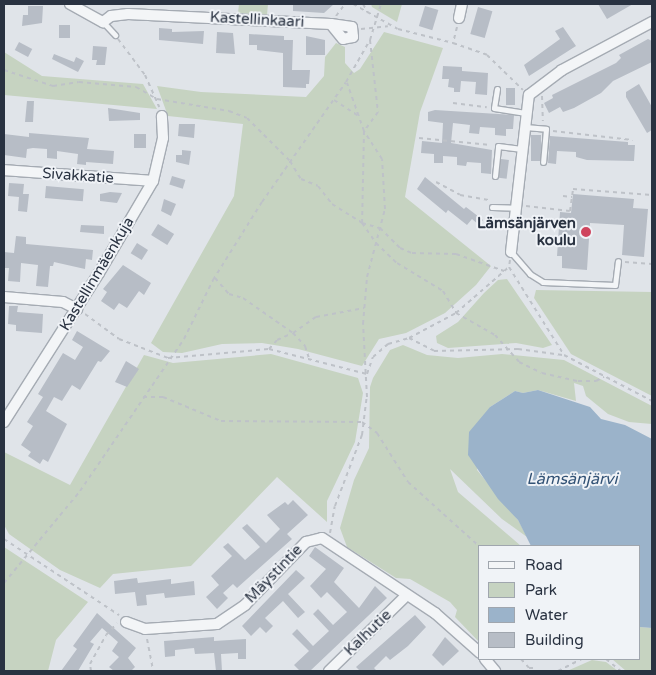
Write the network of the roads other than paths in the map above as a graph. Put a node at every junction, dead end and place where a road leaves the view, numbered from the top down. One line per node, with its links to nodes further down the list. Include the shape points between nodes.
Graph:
1 (70, 4): 4 (street)
2 (462, 4): 3 (street)
3 (459, 18)
4 (103, 22): 6 (street, Kastellinkaari, via 112,16 128,14 331,24 345,40 353,37); 7 (lane)
5 (652, 22): 9 (street, via 562,70 528,95)
6 (354, 29)
7 (115, 35)
8 (497, 89): 9 (lane, via 494,108)
9 (526, 113): 11 (street)
10 (162, 116): 16 (street, Kastellinmäenkuja, via 163,138)
11 (525, 127): 12 (street); 13 (lane, via 544,129)
12 (522, 149): 15 (lane, via 498,146); 18 (street)
13 (543, 162)
14 (4, 170): 16 (street, Sivakkatie)
15 (495, 176)
16 (152, 181): 22 (street, Kastellinmäenkuja)
17 (492, 207): 18 (lane)
18 (516, 207): 19 (street)
19 (511, 252): 20 (lane, via 530,274 543,282 615,285)
20 (618, 261)
21 (4, 297): 22 (street, via 63,302)
22 (77, 308): 23 (street, Kastellinmäenkuja)
23 (4, 422)
24 (407, 595): 25 (street, Mäystintie, via 329,540 314,538 306,542 245,605 217,624 145,629); 26 (street, via 464,636); 28 (street, Kalhutie)
25 (124, 620)
26 (478, 651)
27 (486, 660): 29 (street)
28 (329, 671)
29 (495, 671)

